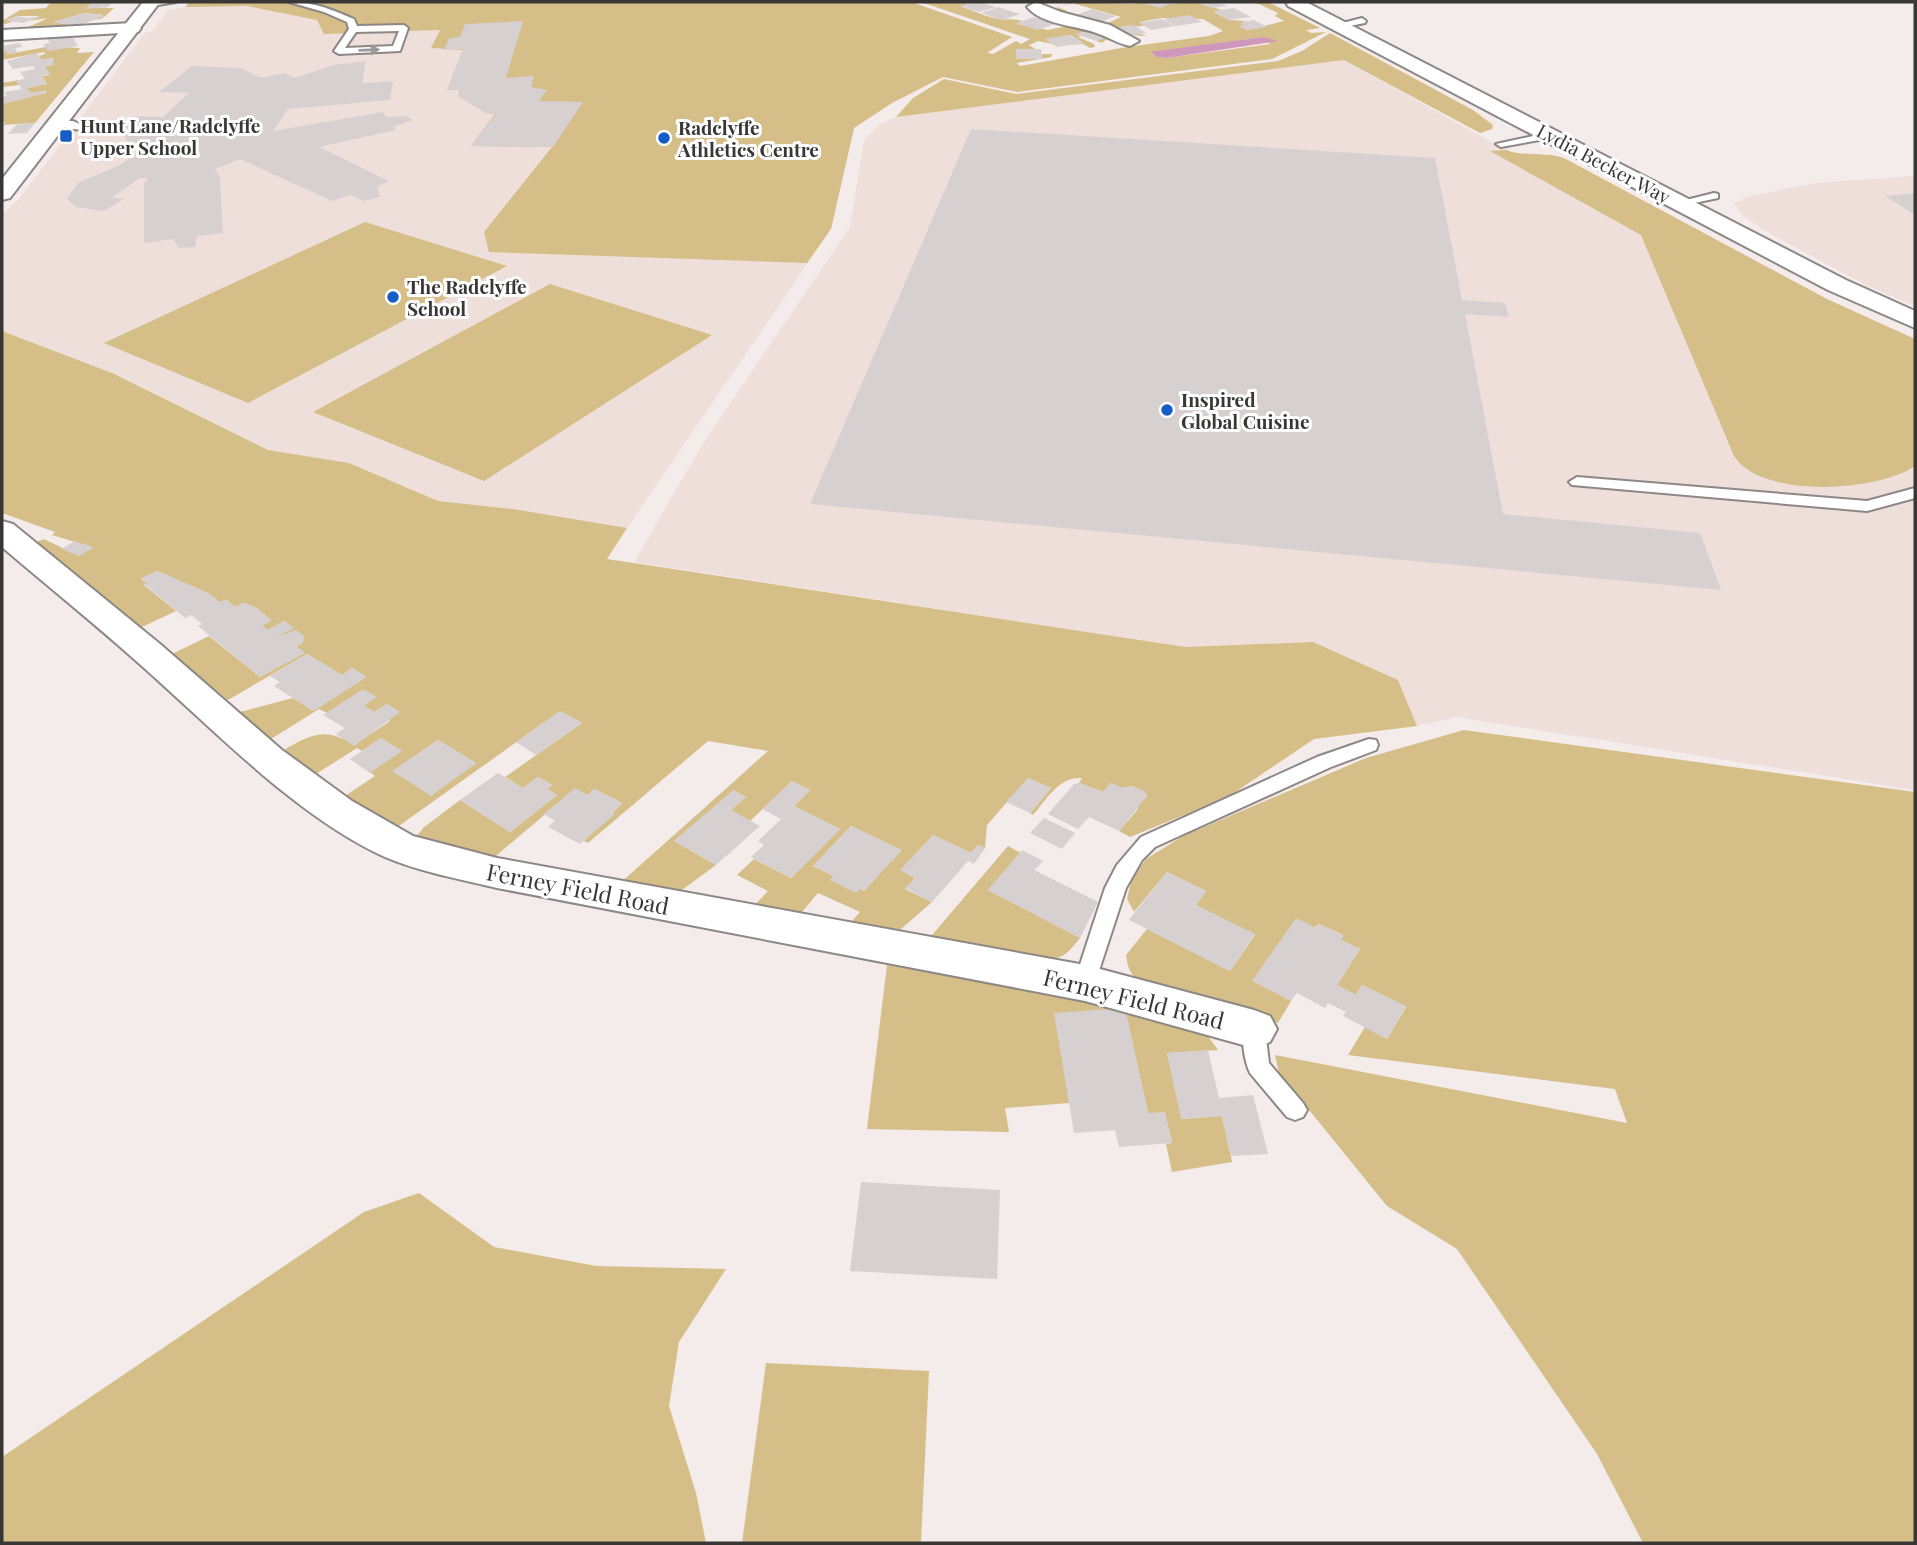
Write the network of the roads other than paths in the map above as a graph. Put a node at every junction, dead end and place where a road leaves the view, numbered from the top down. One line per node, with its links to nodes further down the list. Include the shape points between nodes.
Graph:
1 (152, 2): 2 (lane); 9 (street)
2 (172, 2)
3 (293, 2): 10 (lane, via 344,16 351,20)
4 (1018, 2): 6 (street)
5 (1294, 2): 8 (street, Lydia Becker Way)
6 (1045, 4): 12 (street, via 1055,16 1136,41)
7 (1362, 21): 8 (lane)
8 (1339, 25): 15 (street, Lydia Becker Way)
9 (132, 28): 11 (street); 13 (street)
10 (351, 31): 10 (lane, one-way to 10, via 339,51 397,49 404,28)
11 (2, 35)
12 (1108, 47)
13 (55, 124): 14 (lane); 17 (street)
14 (81, 127)
15 (1552, 135): 16 (lane); 19 (street, Lydia Becker Way)
16 (1502, 144)
17 (2, 193)
18 (1714, 196): 19 (lane)
19 (1680, 203): 20 (street, Lydia Becker Way, via 1836,285)
20 (1915, 320)
21 (1577, 482): 22 (lane, via 1867,506)
22 (1915, 493)
23 (2, 531): 25 (street, Ferney Field Road, via 298,781 338,811 399,846 497,873)
24 (1369, 745): 25 (lane, via 1148,842 1136,852 1118,883)
25 (1084, 983): 26 (street, Ferney Field Road)
26 (1254, 1029): 27 (lane, via 1258,1066)
27 (1295, 1110)

